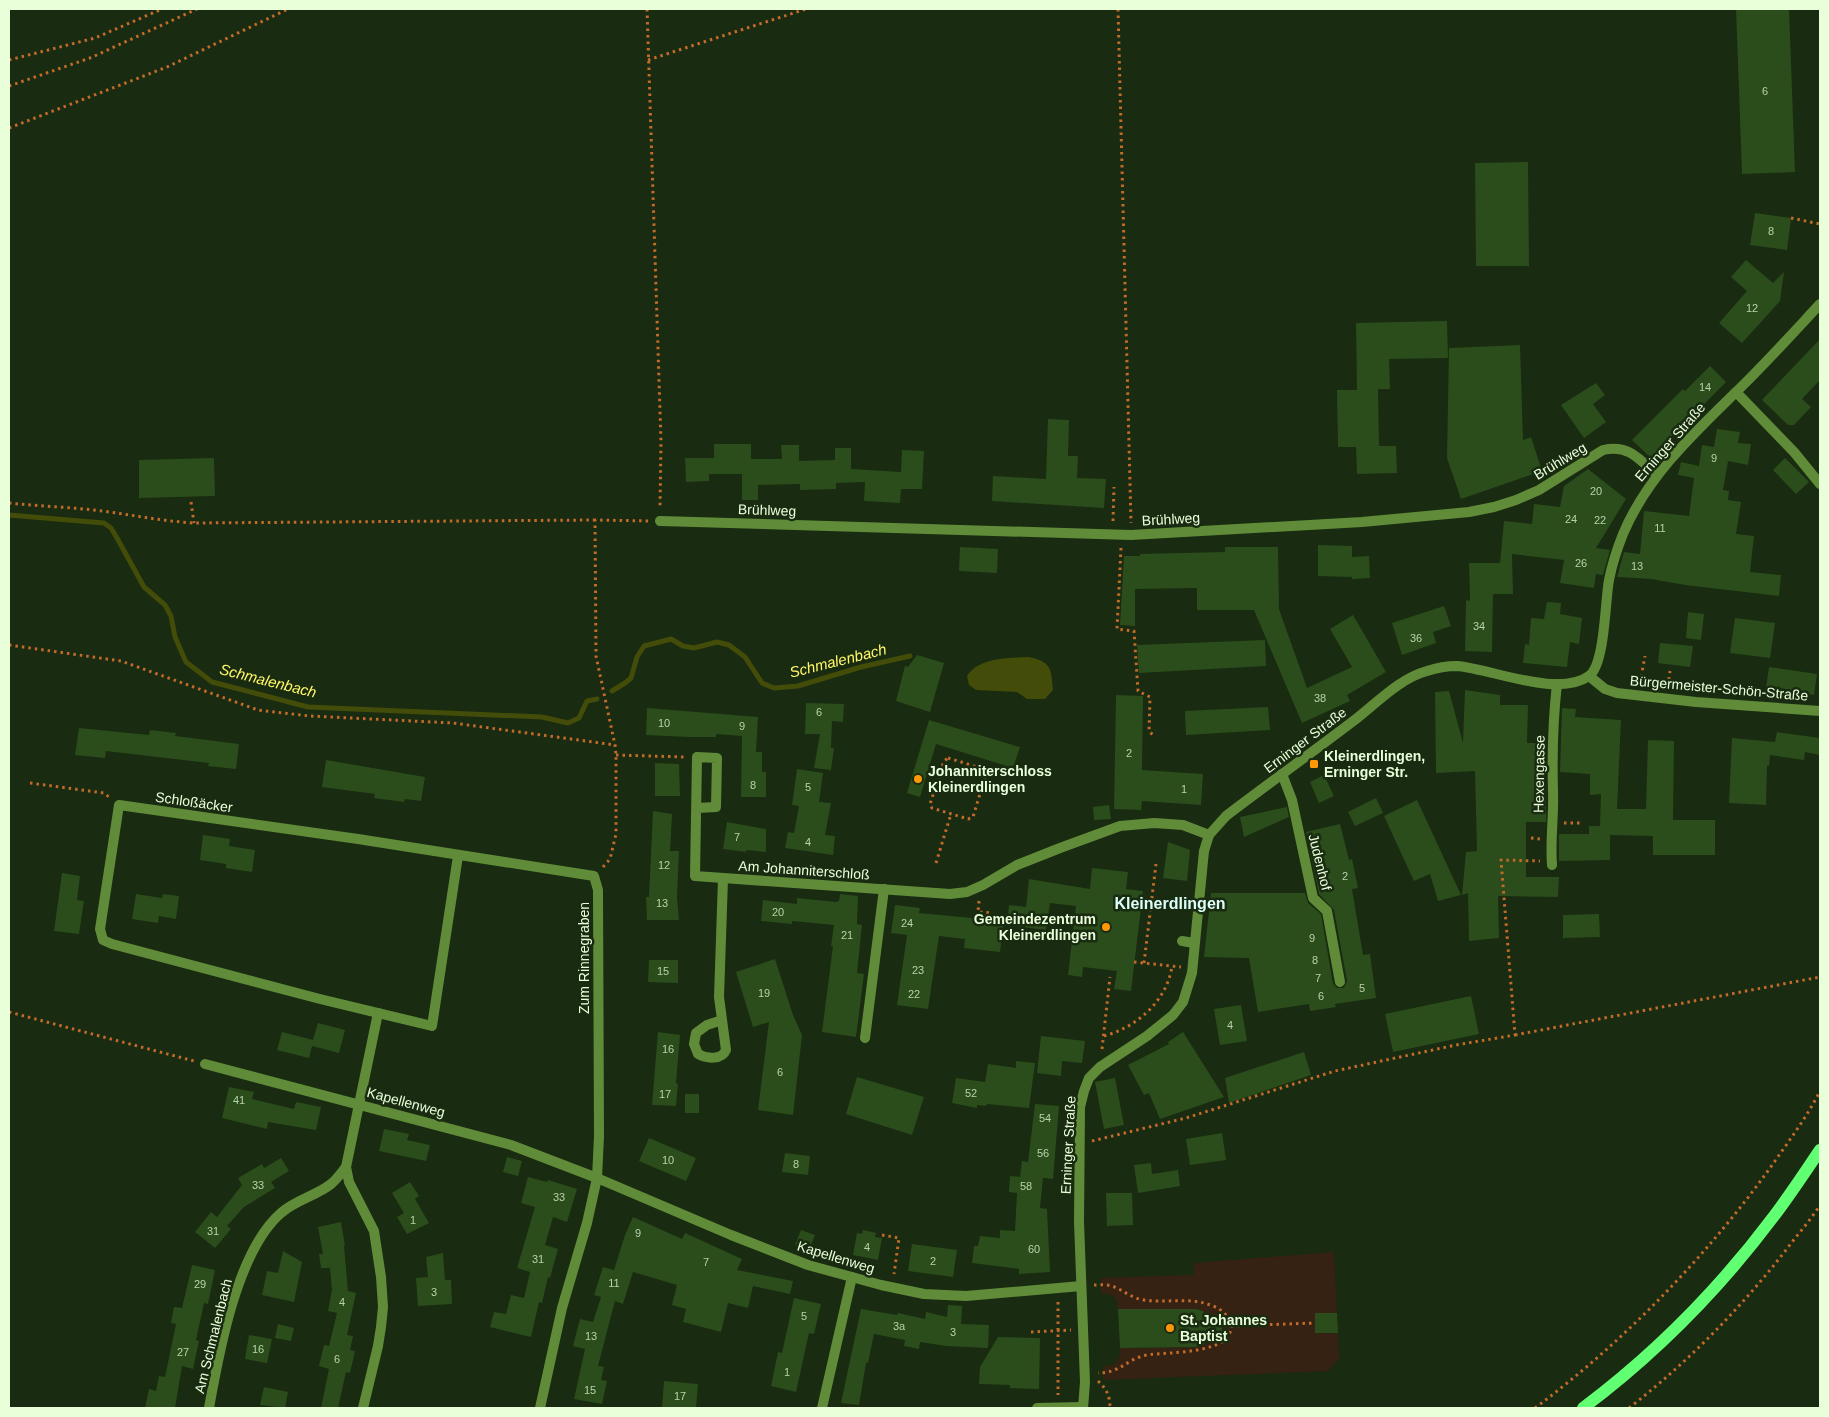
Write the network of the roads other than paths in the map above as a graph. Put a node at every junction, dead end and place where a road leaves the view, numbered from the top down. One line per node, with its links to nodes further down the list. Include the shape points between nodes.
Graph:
1 (1820, 304): 2 (street, Erninger Straße)
2 (1736, 392): 3 (street, Erninger Straße); 4 (street)
3 (1657, 475): 5 (street, Brühlweg, via 1629,452 1612,448 1603,450 1564,476 1516,500 1470,512 1308,526 1121,534); 6 (street, Erninger Straße, via 1642,495 1615,557 1599,658)
4 (1820, 484)
5 (660, 521)
6 (1589, 676): 7 (street, Erninger Straße); 8 (street, Bürgermeister-Schön-Straße, via 1617,693)
7 (1557, 684): 9 (street, Erninger Straße, via 1454,666 1429,670 1388,693); 13 (street, Hexengasse)
8 (1820, 711)
9 (1282, 774): 11 (street, Erninger Straße, via 1226,816); 18 (street, Judenhof, via 1292,800 1313,898 1327,911)
10 (697, 808): 10 (street, Am Johanniterschloß, via 697,757 717,758 716,807); 14 (street, Am Johanniterschloß, via 695,876)
11 (1209, 834): 15 (street, Am Johanniterschloß, via 1183,824 1120,826 1017,865 967,892 950,894); 17 (street, Erninger Straße, via 1204,851)
12 (458, 856): 19 (street, via 432,1026); 19 (street, Schloßäcker, via 119,805 100,929 103,940); 26 (street, Zum Rinnegraben, via 594,876 598,900)
13 (1551, 863)
14 (723, 879): 15 (street, Am Johanniterschloß); 20 (street, Am Johanniterschloß, via 719,998)
15 (884, 889): 21 (street, Am Johanniterschloß)
16 (1182, 941): 17 (street)
17 (1194, 943): 28 (street, Erninger Straße, via 1184,1002 1147,1036 1100,1066 1089,1078 1084,1091 1079,1144)
18 (1340, 982)
19 (378, 1013): 23 (street)
20 (722, 1020)
21 (865, 1038)
22 (205, 1064): 23 (street, Kapellenweg)
23 (359, 1104): 25 (street, Am Schmalenbach); 26 (street, Kapellenweg, via 511,1145)
24 (1820, 1150): 36 (main road, via 1774,1216 1693,1311)
25 (346, 1167): 29 (street, Am Schmalenbach, via 329,1186 281,1212 256,1245 228,1321); 30 (street, Am Schmalenbach, via 349,1182 374,1231 382,1287 378,1346)
26 (597, 1178): 27 (street, Kapellenweg, via 730,1235 808,1265); 31 (street, via 562,1308)
27 (852, 1277): 28 (street, Kapellenweg, via 924,1294 966,1296); 32 (street)
28 (1081, 1286): 35 (street, Erninger Straße, via 1085,1377)
29 (209, 1408)
30 (363, 1408)
31 (540, 1408)
32 (822, 1408)
33 (1037, 1408): 34 (street)
34 (1058, 1408): 35 (street)
35 (1083, 1408)
36 (1583, 1408)

